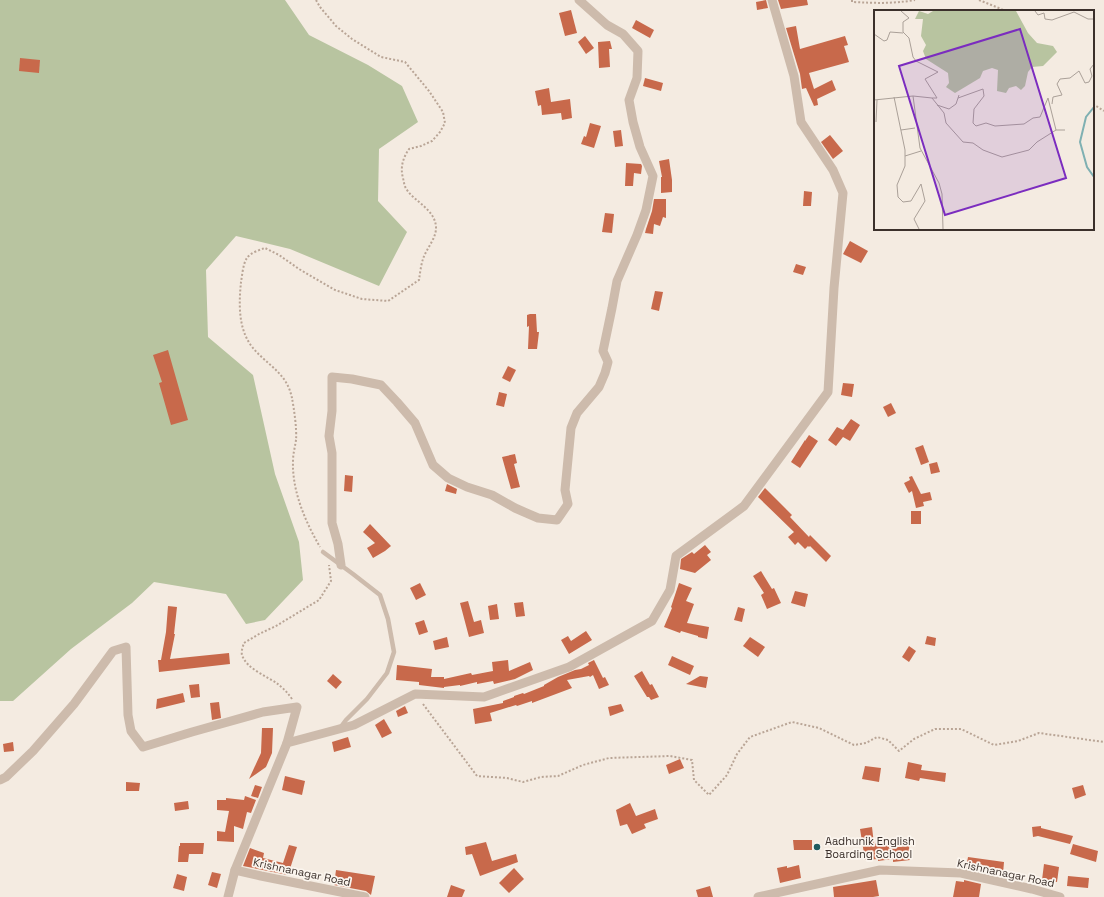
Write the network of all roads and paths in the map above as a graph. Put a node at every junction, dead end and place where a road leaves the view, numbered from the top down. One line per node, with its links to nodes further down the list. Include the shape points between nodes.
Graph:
1 (316, 0): 10 (path, via 336,26 352,39 381,57 405,62 443,112 445,123 432,141 409,149 403,158 401,171 405,188 433,217 436,227 423,259 419,280 388,301 362,299 335,290 264,248 246,259 239,298 244,331 250,344 289,387 296,438 292,460 293,478 304,515)
2 (579, 0): 11 (street, via 607,25 623,34 638,51 637,78 629,100 640,147 653,176 646,210 617,281 602,351 608,362 605,373 599,387 577,413 571,428 565,490 568,504 557,520 538,518 492,495 448,478 433,465 415,424 381,385 332,377 329,436 332,453 332,523)
3 (772, 0): 12 (street, via 794,76 801,122 833,170 843,193 828,392 744,506 676,556 670,590 652,621 569,667 484,697)
4 (852, 0): 5 (path, via 879,4)
5 (915, 0)
6 (979, 0): 7 (path)
7 (1004, 10)
8 (1094, 105): 9 (path)
9 (1104, 112)
10 (323, 552): 11 (lane); 13 (path, via 329,565 331,581 319,600 244,643 242,654 245,661 254,669 288,692)
11 (341, 565): 14 (lane, via 380,595 388,619 394,652 386,673)
12 (415, 694): 14 (street, via 354,725); 15 (path, via 477,776 508,778 522,782 558,776 583,765 609,758 670,756 692,760 694,780 709,794 726,775 750,737 792,722 819,728 854,745 866,743 877,737 888,740 898,751 914,739 935,729 961,729 994,745 1018,741 1039,733)
13 (297, 707): 16 (street); 17 (street, via 263,712 143,747 131,731 128,715 126,647 113,651 74,704 33,751)
14 (339, 729): 16 (street)
15 (1104, 742)
16 (287, 743): 18 (street)
17 (0, 780)
18 (234, 870): 19 (street); 20 (street, Krishnanagar Road)
19 (228, 897)
20 (364, 897)
21 (758, 897): 22 (street, Krishnanagar Road, via 880,870 961,873 1032,888)
22 (1060, 897)

